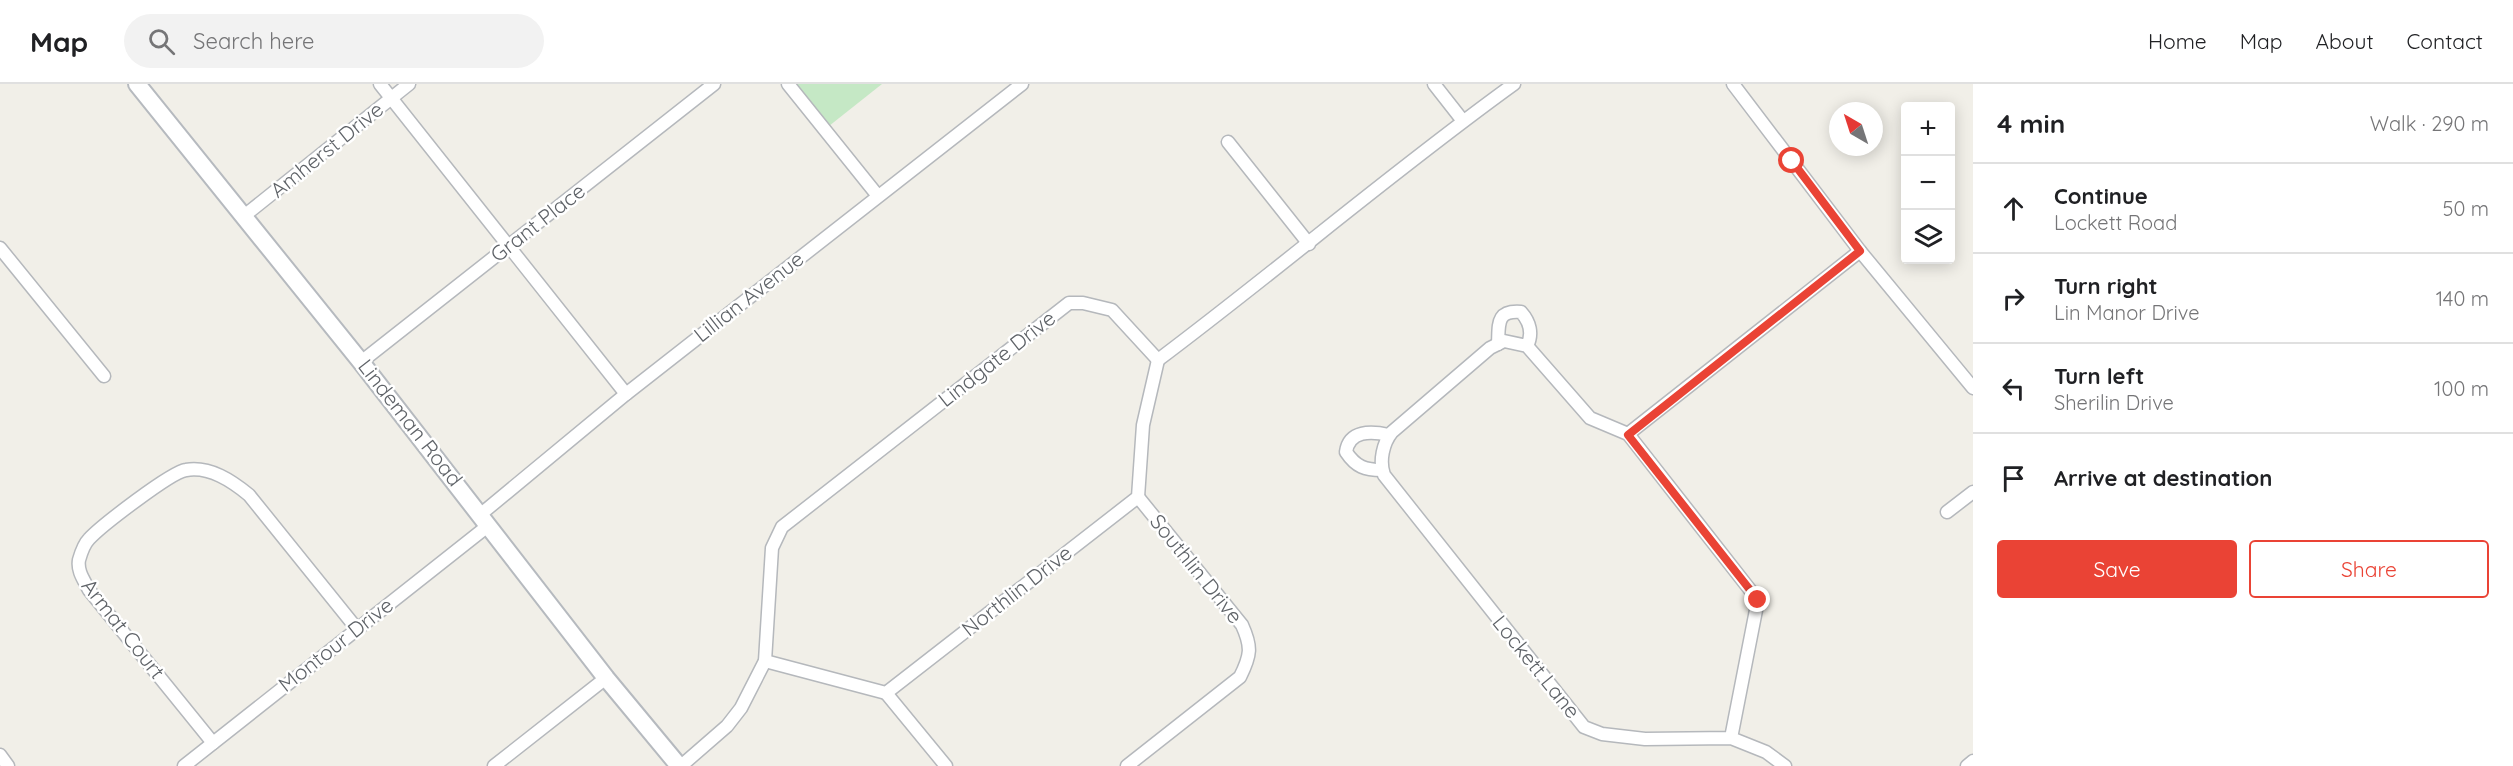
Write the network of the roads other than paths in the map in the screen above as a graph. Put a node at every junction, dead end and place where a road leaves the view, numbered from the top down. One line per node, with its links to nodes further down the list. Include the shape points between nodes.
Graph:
1 (137, 84): 14 (street, Lindeman Road)
2 (380, 84): 10 (street)
3 (409, 84): 10 (street, Amherst Drive)
4 (714, 84): 16 (street, Grant Place)
5 (788, 84): 13 (street)
6 (1022, 84): 13 (street, Lillian Avenue)
7 (1434, 84): 11 (street)
8 (1514, 84): 11 (street)
9 (1733, 84): 18 (street)
10 (391, 98): 14 (street, Amherst Drive); 16 (street)
11 (1463, 121): 15 (street)
12 (1228, 142): 15 (street)
13 (878, 196): 25 (street, Lillian Avenue)
14 (244, 216): 22 (street, Lindeman Road)
15 (1309, 244): 21 (street)
16 (507, 246): 22 (street, Grant Place); 25 (street)
17 (0, 248): 23 (street)
18 (1860, 251): 24 (street); 27 (street)
19 (1498, 344): 20 (street, via 1504,341); 20 (street, via 1503,315 1521,312 1528,319 1531,338); 26 (street)
20 (1527, 346): 27 (street, via 1590,418)
21 (1158, 360): 30 (street, via 1143,425); 34 (street, Lindgate Drive, via 1112,309 1069,303 782,526 772,548)
22 (361, 362): 32 (street, Lindeman Road)
23 (104, 376)
24 (1972, 384)
25 (626, 394): 32 (street, Lillian Avenue)
26 (1389, 435): 28 (street); 28 (street, via 1365,432 1347,443 1346,452 1352,462 1365,470)
27 (1628, 435): 37 (street, via 1758,600)
28 (1382, 470): 37 (street, Lockett Lane, via 1584,727 1602,734 1645,739)
29 (1973, 492): 31 (street)
30 (1138, 497): 36 (street, Northlin Drive); 46 (street, Southlin Drive, via 1242,625 1250,642 1249,660 1240,677)
31 (1947, 512)
32 (485, 520): 33 (street, Montour Drive); 35 (street, Lindeman Road)
33 (357, 629): 38 (street, Montour Drive); 38 (street, Armat Court, via 249,495 229,478 186,470 160,483 87,540 79,562 89,590)
34 (765, 661): 36 (street); 44 (street, Lindgate Drive, via 741,708 727,726)
35 (606, 678): 43 (street); 44 (street, Lindeman Road)
36 (886, 693): 45 (street)
37 (1731, 738): 47 (street, Lockett Lane, via 1766,752)
38 (213, 743): 42 (street, Montour Drive)
39 (0, 755): 41 (street)
40 (1973, 761): 48 (street)
41 (8, 766)
42 (184, 766)
43 (494, 766)
44 (680, 766)
45 (946, 766)
46 (1127, 766)
47 (1785, 766)
48 (1967, 766)

